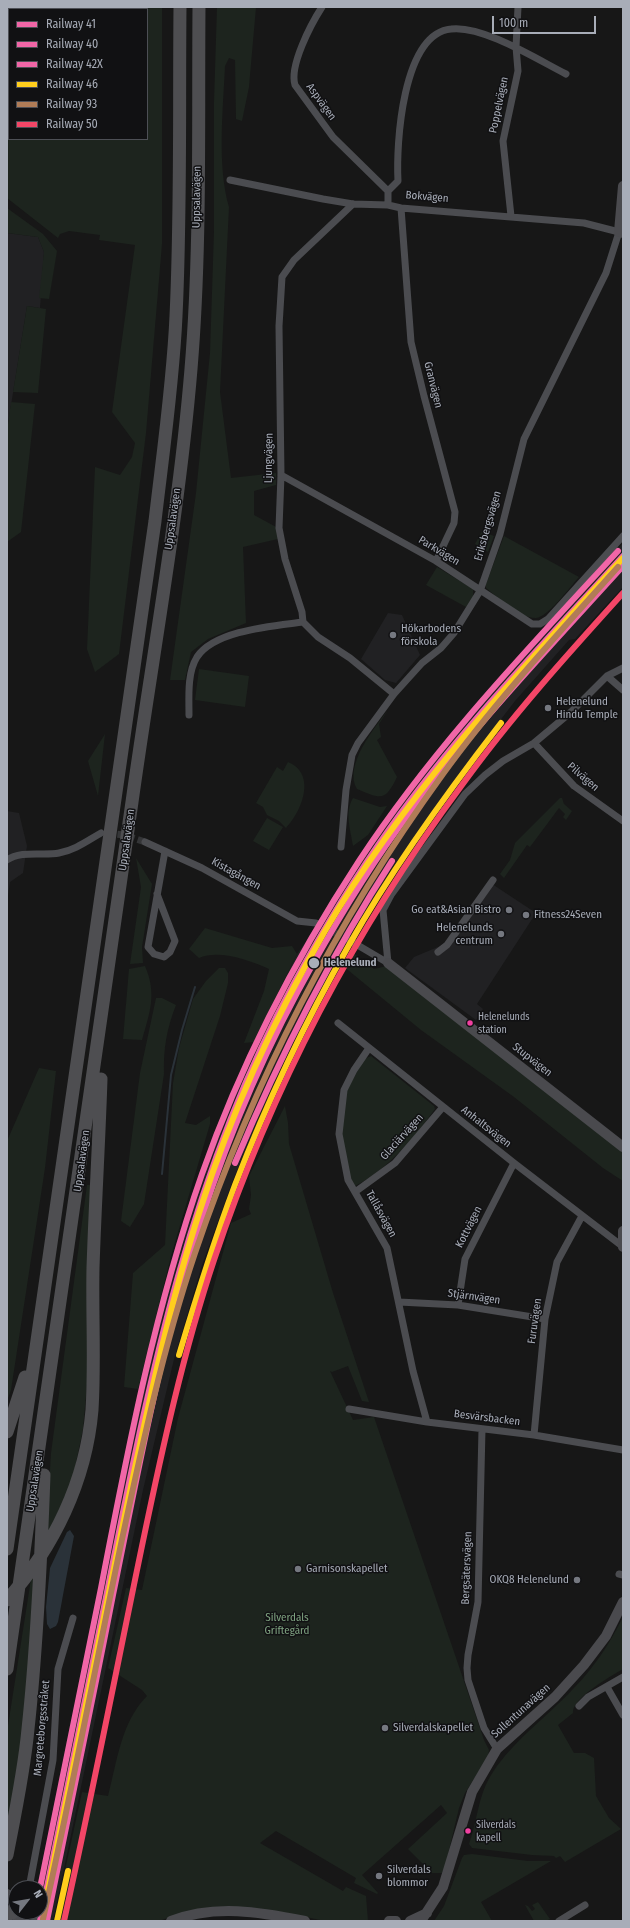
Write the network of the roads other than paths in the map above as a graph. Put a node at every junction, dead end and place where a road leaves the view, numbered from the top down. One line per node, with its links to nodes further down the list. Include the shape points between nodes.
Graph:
1 (180, 7): 47 (highway, Uppsalavägen, via 178,264 168,414)
2 (199, 7): 38 (highway, Uppsalavägen, via 197,249 191,370 173,524)
3 (322, 7): 9 (street, Aspvägen, via 299,54 293,79 295,85 333,137)
4 (518, 7): 5 (street, Poppelvägen)
5 (516, 47): 6 (street); 9 (street, via 480,33 451,28 433,36 424,44 415,64 405,100 397,152 398,182); 13 (street, Poppelvägen, via 518,71 503,140)
6 (566, 74)
7 (230, 180): 10 (street, Bokvägen)
8 (623, 186): 14 (street, Eriksbergsvägen)
9 (388, 191): 11 (street)
10 (353, 204): 11 (street, Bokvägen); 15 (street, Ljungvägen, via 294,260 282,277 279,326)
11 (388, 205): 12 (street, Bokvägen)
12 (401, 208): 13 (street, Bokvägen); 17 (street, Granvägen, via 411,342 455,512 454,523)
13 (511, 216): 14 (street, Bokvägen, via 584,223)
14 (621, 232): 18 (street, Eriksbergsvägen, via 606,273 524,439 500,534)
15 (281, 475): 17 (street, Parkvägen); 19 (street, Ljungvägen, via 279,528)
16 (623, 536): 18 (street, Parkvägen, via 548,619 540,624 532,624)
17 (436, 561): 18 (street, Parkvägen)
18 (480, 591): 23 (street, Eriksbergsvägen, via 454,633)
19 (303, 622): 23 (street, via 318,637 350,658); 24 (street, via 266,627 211,644 198,657 191,674)
20 (623, 668): 21 (street)
21 (607, 676): 22 (street); 25 (street, via 571,712)
22 (623, 690)
23 (394, 694): 29 (street, Eriksbergsvägen, via 352,755)
24 (189, 715)
25 (534, 743): 26 (street, Pilvägen, via 574,786); 37 (street, via 485,775 465,794 391,895 383,910)
26 (623, 821)
27 (101, 833): 31 (street, via 75,849 58,853 23,854)
28 (145, 842): 30 (street, Kistagången)
29 (341, 847)
30 (165, 851): 33 (street); 34 (street, Kistagången, via 202,868 297,921)
31 (7, 860)
32 (493, 880): 36 (street, via 447,945)
33 (157, 894): 33 (street, via 148,947 154,954 164,957 170,952 175,941)
34 (316, 923)
35 (349, 940): 37 (street)
36 (438, 952)
37 (388, 963): 42 (street, Stupvägen)
38 (103, 1009): 54 (highway, Uppsalavägen); 62 (highway, via 95,1193 92,1412 84,1456 66,1510 36,1564)
39 (338, 1023): 40 (street, Anhaltsvägen)
40 (369, 1048): 41 (street, Anhaltsvägen); 44 (street, Tallåsvägen, via 344,1090 340,1113 339,1134 348,1180)
41 (443, 1107): 43 (street, Anhaltsvägen); 44 (street, Glaciärvägen, via 395,1163)
42 (623, 1147)
43 (514, 1163): 45 (street, Anhaltsvägen); 50 (street, Kottvägen, via 465,1259)
44 (355, 1192): 49 (street, Tallåsvägen, via 387,1248)
45 (582, 1216): 48 (street, Anhaltsvägen); 51 (street, Furuvägen, via 557,1262)
46 (623, 1231): 48 (street)
47 (50, 1245): 52 (highway); 61 (highway, Uppsalavägen)
48 (623, 1246)
49 (399, 1302): 50 (street, Stjärnvägen); 55 (street, Tallåsvägen)
50 (458, 1305): 51 (street, Stjärnvägen)
51 (545, 1319): 58 (street, Furuvägen)
52 (27, 1372): 57 (highway); 60 (highway)
53 (349, 1409): 55 (street, Besvärsbacken)
54 (46, 1413): 65 (highway, Uppsalavägen); 71 (highway, via 41,1544 28,1729)
55 (427, 1422): 56 (street, Besvärsbacken)
56 (482, 1429): 58 (street, Besvärsbacken); 70 (street, Bergsätersvägen, via 478,1602 467,1668 468,1680 484,1728)
57 (7, 1432)
58 (534, 1435): 59 (street, Besvärsbacken)
59 (623, 1450)
60 (7, 1491)
61 (7, 1550)
62 (7, 1600)
63 (623, 1602): 70 (street, Sollentunavägen, via 606,1636 584,1665 556,1697)
64 (73, 1618): 72 (street, Margreteborgsstråket, via 58,1669 53,1760)
65 (7, 1669)
66 (623, 1677): 67 (street)
67 (607, 1687): 68 (street, via 588,1697); 69 (street)
68 (579, 1706)
69 (623, 1715)
70 (497, 1749): 74 (street, Sollentunavägen, via 472,1792 443,1887)
71 (7, 1855)
72 (30, 1880)
73 (585, 1905): 80 (street)
74 (424, 1917): 79 (street, Sollentunavägen)
75 (171, 1921): 76 (street, via 230,1910 262,1912)
76 (304, 1921)
77 (389, 1921): 78 (street)
78 (396, 1921)
79 (410, 1921)
80 (559, 1921)

